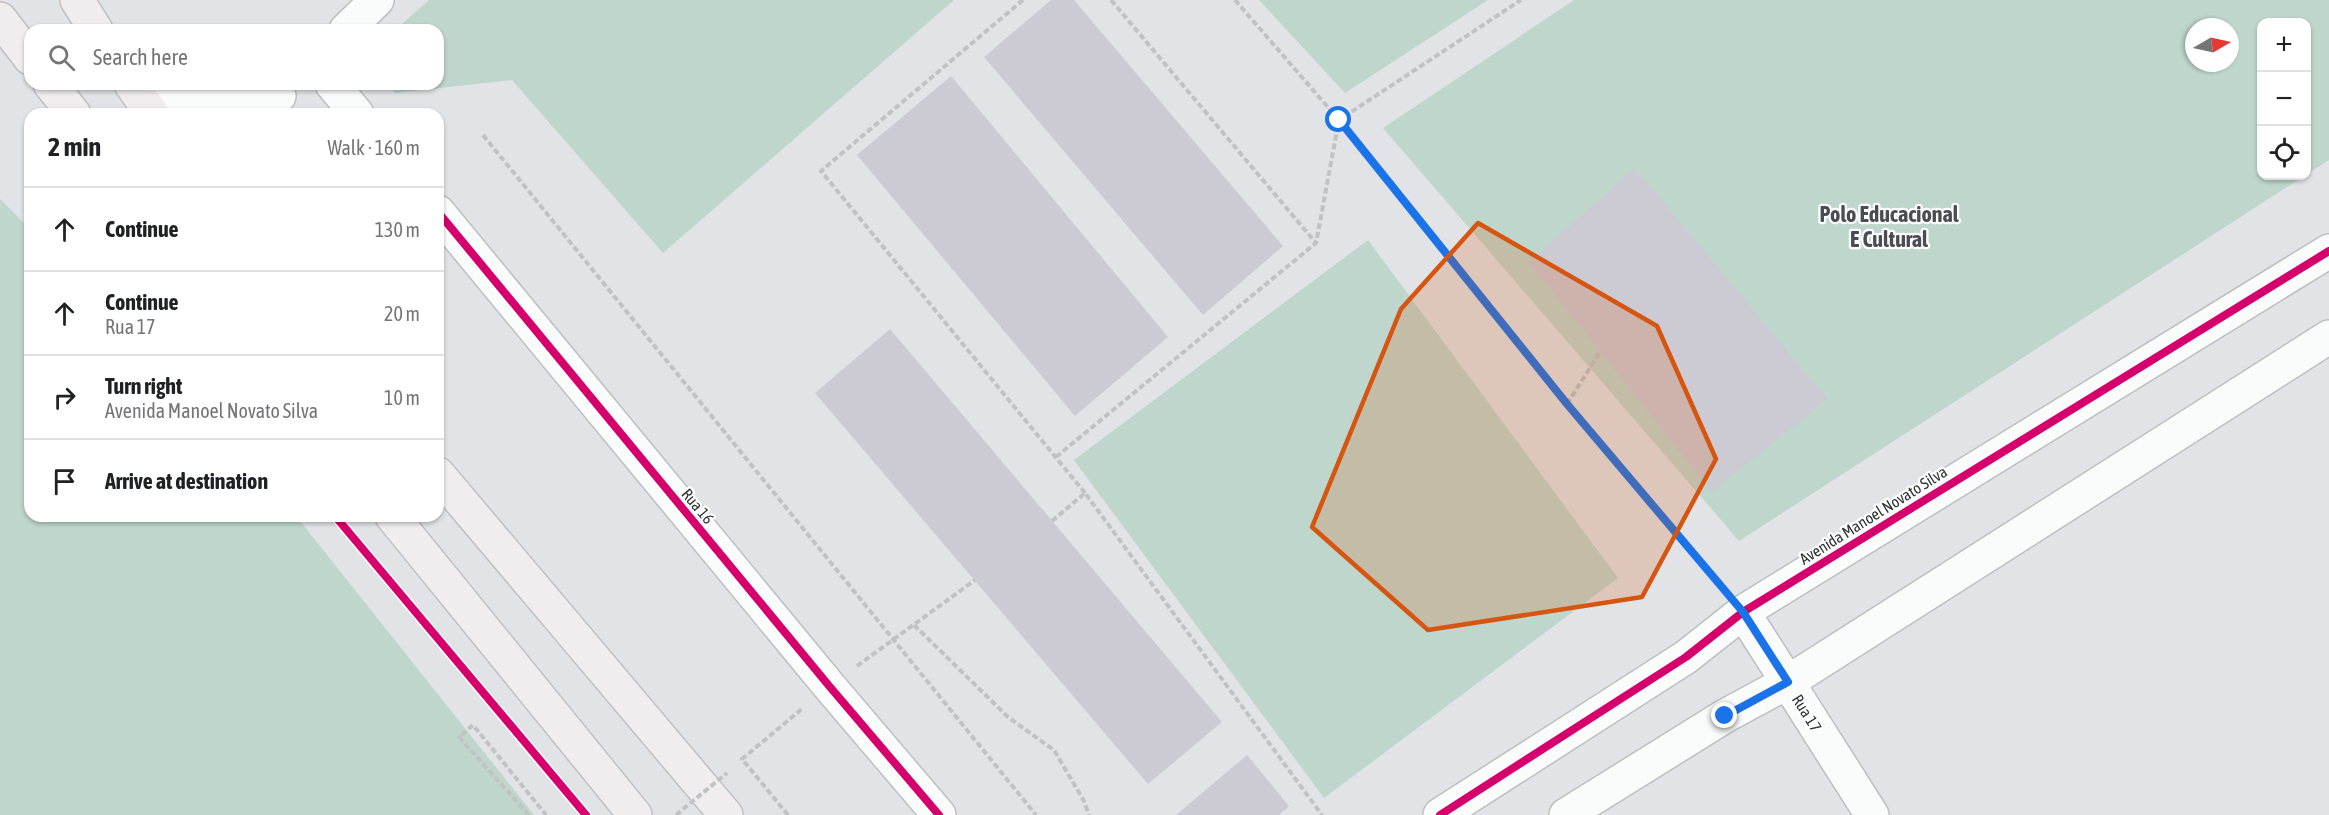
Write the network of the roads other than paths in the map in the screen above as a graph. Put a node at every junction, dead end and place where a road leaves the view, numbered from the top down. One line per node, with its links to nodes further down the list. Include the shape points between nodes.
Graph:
1 (77, 0): 4 (main road)
2 (377, 0): 5 (street)
3 (0, 19): 6 (main road)
4 (92, 24)
5 (352, 24)
6 (24, 50)
7 (55, 90): 12 (main road)
8 (135, 90): 13 (main road)
9 (164, 90): 11 (street, via 185,98 214,101)
10 (337, 90): 14 (street)
11 (281, 98)
12 (69, 108)
13 (148, 108)
14 (352, 108)
15 (444, 219): 24 (street, Rua 16)
16 (2329, 251): 20 (street, Avenida Manoel Novato Silva)
17 (2329, 337): 21 (street)
18 (444, 481): 23 (main road)
19 (397, 522): 22 (main road)
20 (1743, 612): 21 (street, Rua 17); 25 (street, Avenida Manoel Novato Silva, via 1686,657)
21 (1788, 682): 26 (street, via 1725,716); 27 (street, Rua 17)
22 (635, 815)
23 (726, 815)
24 (939, 815)
25 (1440, 815)
26 (1566, 815)
27 (1872, 815)

